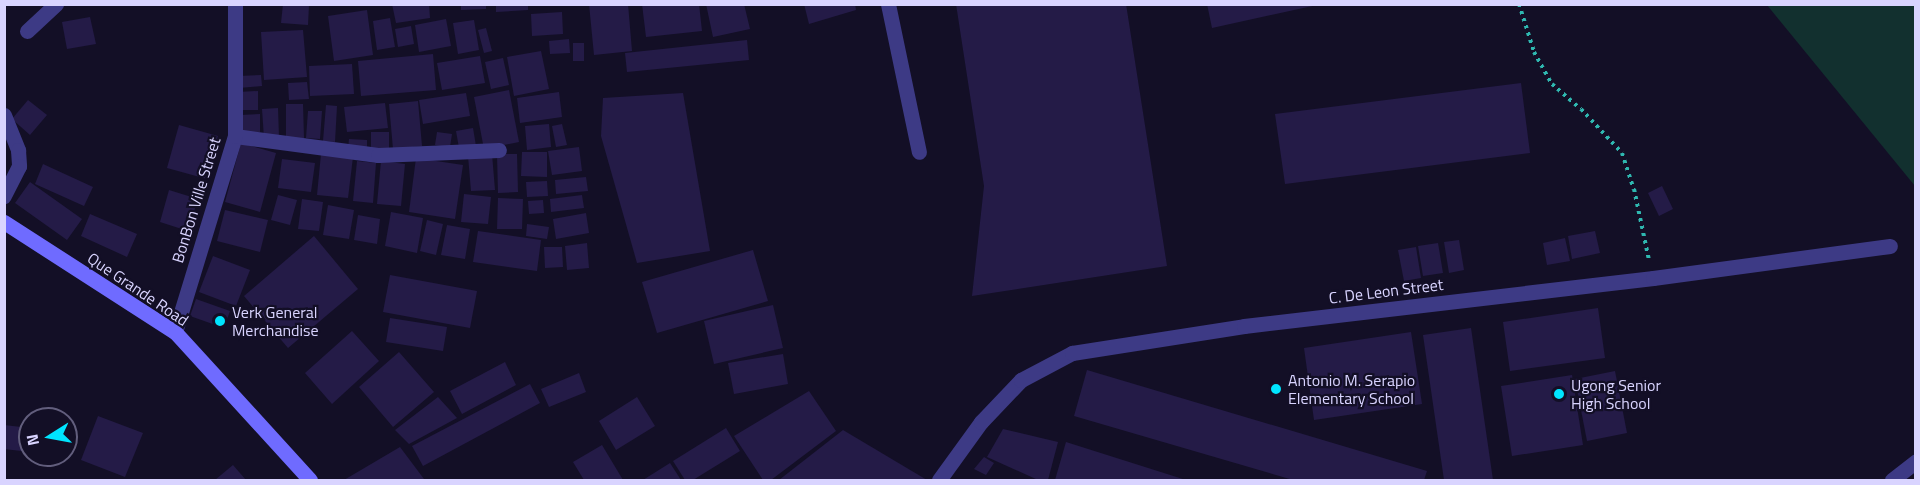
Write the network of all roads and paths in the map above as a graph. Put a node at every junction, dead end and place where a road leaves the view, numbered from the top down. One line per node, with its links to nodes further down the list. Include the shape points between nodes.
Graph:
1 (56, 4): 5 (street)
2 (235, 4): 7 (street, BonBon Ville Street)
3 (888, 4): 9 (street)
4 (1519, 4): 13 (path, via 1534,52 1552,84 1622,153)
5 (27, 31)
6 (4, 115): 10 (street, via 18,150 19,166)
7 (235, 136): 8 (street, via 378,154); 14 (street, BonBon Ville Street)
8 (500, 150)
9 (919, 152)
10 (4, 196)
11 (4, 222): 14 (main road, Que Grande Road)
12 (1890, 246): 13 (street, C. De Leon Street)
13 (1653, 278): 17 (street, C. De Leon Street, via 1244,326 1072,353 1021,380 981,422)
14 (175, 333): 16 (main road, Que Grande Road)
15 (1916, 461): 18 (street)
16 (310, 480)
17 (939, 480)
18 (1892, 480)

